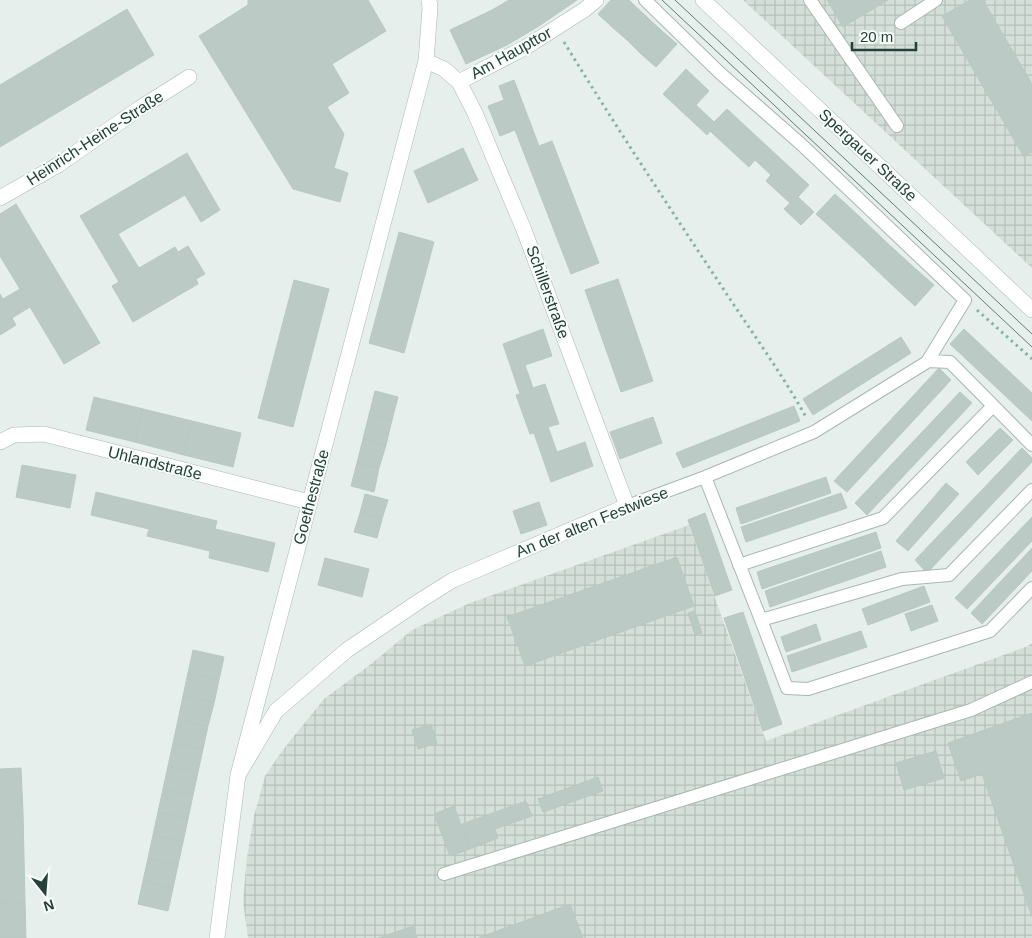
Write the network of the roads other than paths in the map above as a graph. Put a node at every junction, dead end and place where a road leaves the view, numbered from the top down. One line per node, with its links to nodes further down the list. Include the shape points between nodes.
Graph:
1 (429, 0): 8 (street)
2 (596, 0): 10 (street, Am Haupttor, via 526,47)
3 (645, 0): 14 (lane, An der alten Festwiese, via 965,300)
4 (703, 0): 13 (street, Spergauer Straße)
5 (810, 0): 11 (lane)
6 (936, 0): 7 (lane)
7 (901, 23)
8 (426, 61): 10 (street, Am Haupttor, via 444,69); 20 (street, Goethestraße)
9 (189, 77): 12 (street, Heinrich-Heine-Straße, via 58,165)
10 (459, 82): 21 (street, Schillerstraße, via 476,113 524,230)
11 (897, 126)
12 (0, 198)
13 (1032, 310)
14 (927, 362): 15 (lane, via 950,362); 18 (lane, An der alten Festwiese, via 814,432)
15 (994, 406): 17 (lane); 22 (lane, via 883,518)
16 (0, 442): 20 (street, Uhlandstraße, via 14,435 44,434)
17 (1032, 445)
18 (704, 477): 21 (lane, An der alten Festwiese); 22 (lane)
19 (1032, 490): 24 (lane, via 949,576 902,580)
20 (310, 502): 26 (street, Goethestraße)
21 (627, 506): 26 (street, An der alten Festwiese, via 453,580 347,650 276,711)
22 (739, 565): 24 (lane)
23 (1032, 588): 24 (lane, via 990,631 808,689 788,688)
24 (761, 620)
25 (1032, 682): 27 (lane, via 970,710)
26 (238, 775): 28 (street, Goethestraße)
27 (444, 874)
28 (217, 938)

